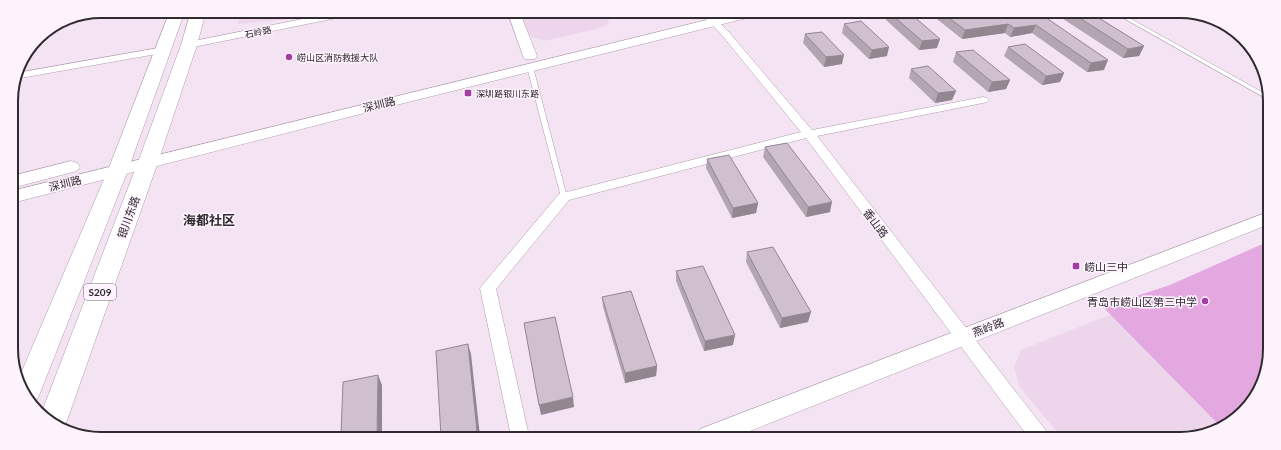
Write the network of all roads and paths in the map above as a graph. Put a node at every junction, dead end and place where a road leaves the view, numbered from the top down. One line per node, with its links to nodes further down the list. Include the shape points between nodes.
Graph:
1 (163, 18): 11 (main road, via 159,31)
2 (175, 18): 11 (main road, S209)
3 (197, 18): 10 (main road, 银川东路 / S209)
4 (210, 18): 10 (main road)
5 (322, 18): 10 (street, 石岭路 / 石岭路)
6 (516, 18): 12 (street)
7 (700, 18): 12 (main road, 深圳路)
8 (710, 18): 16 (street, 香山路)
9 (1125, 18): 14 (lane)
10 (189, 45): 17 (main road, 银川东路 / S209)
11 (164, 50): 13 (street); 18 (main road, S209)
12 (530, 62): 17 (main road, 深圳路); 21 (lane)
13 (22, 75)
14 (1262, 94)
15 (983, 100): 16 (street)
16 (809, 134): 21 (street); 23 (street, 香山路)
17 (150, 155): 18 (main road, 深圳路); 25 (main road, 银川东路 / S209)
18 (121, 162): 19 (main road, 深圳路); 20 (main road, 深圳路); 24 (main road, S209)
19 (18, 181)
20 (18, 195)
21 (564, 197): 26 (street, via 488,288)
22 (1263, 220): 23 (street, 燕岭路)
23 (962, 337): 27 (street, 燕岭路); 28 (street, 香山路)
24 (28, 388)
25 (54, 417)
26 (519, 432)
27 (721, 432)
28 (1035, 432)

